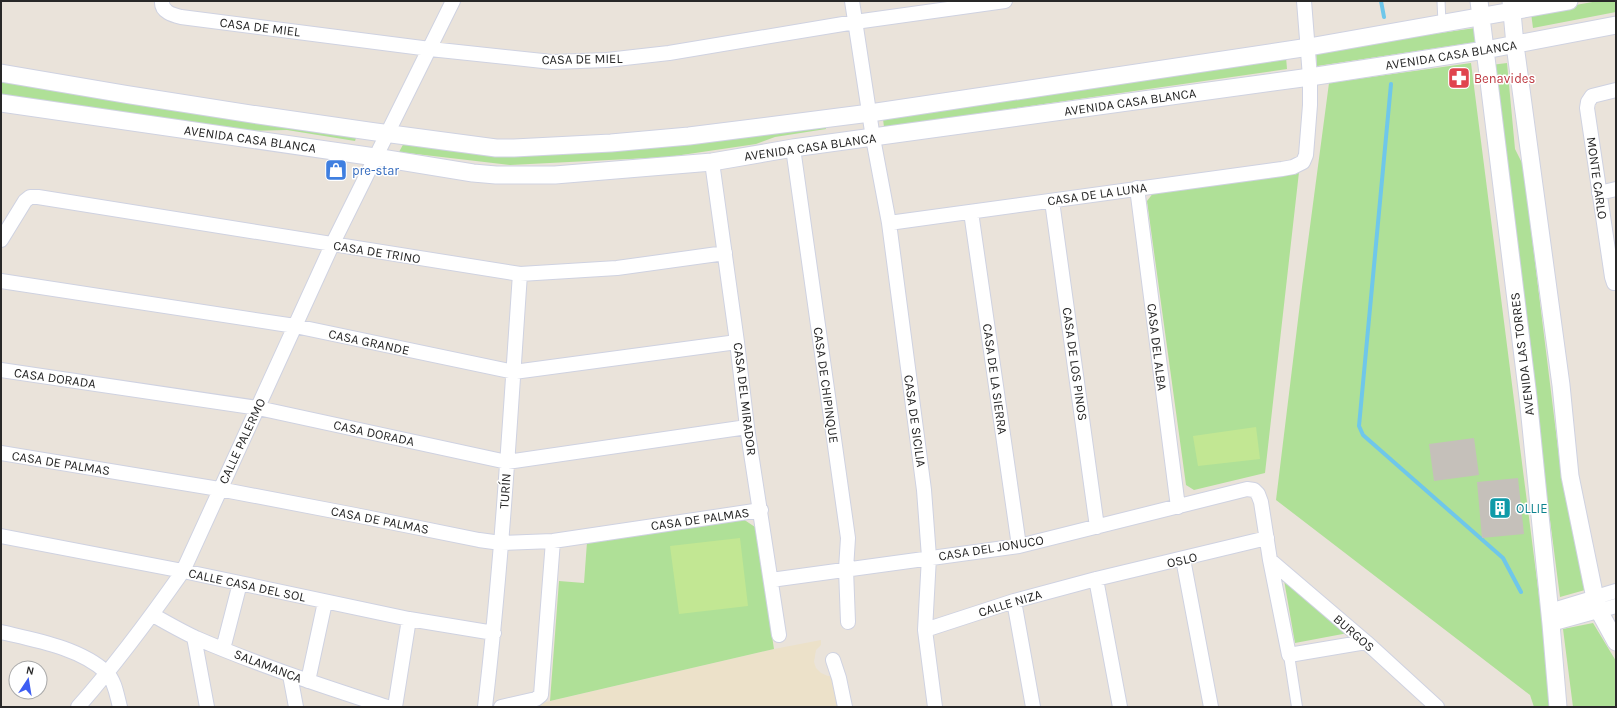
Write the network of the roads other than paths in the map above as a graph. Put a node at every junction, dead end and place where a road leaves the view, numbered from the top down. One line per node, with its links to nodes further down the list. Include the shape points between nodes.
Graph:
1 (453, 1): 15 (street, CALLE PALERMO)
2 (852, 1): 10 (street, CASA DE SICILIA)
3 (1005, 1): 10 (street, CASA DE MIEL)
4 (1304, 1): 14 (street)
5 (1441, 1): 11 (lane)
6 (1569, 1): 8 (street, AVENIDA CASA BLANCA)
7 (162, 3): 15 (street, CASA DE MIEL, via 166,11 181,17)
8 (1511, 6): 9 (street, AVENIDA CASA BLANCA); 13 (street)
9 (1480, 9): 11 (street, AVENIDA CASA BLANCA); 16 (street, AVENIDA LAS TORRES)
10 (855, 22): 15 (street, CASA DE MIEL, via 669,53 607,60 552,62); 21 (street, CASA DE SICILIA)
11 (1442, 24): 14 (street, AVENIDA CASA BLANCA)
12 (1616, 25): 13 (street, AVENIDA CASA BLANCA)
13 (1515, 45): 16 (street, AVENIDA CASA BLANCA); 67 (street, via 1561,385 1570,476)
14 (1309, 47): 18 (street); 21 (street, AVENIDA CASA BLANCA)
15 (430, 49): 22 (street, CALLE PALERMO)
16 (1486, 50): 18 (street, AVENIDA CASA BLANCA); 70 (street, AVENIDA LAS TORRES, via 1528,397)
17 (1, 73): 22 (street, AVENIDA CASA BLANCA, via 220,110)
18 (1310, 76): 23 (street, AVENIDA CASA BLANCA); 27 (street, CASA DE LA LUNA, via 1306,155 1303,162 1282,169)
19 (1616, 90): 29 (street, MONTE CARLO, via 1592,96 1587,108)
20 (1, 103): 25 (street, AVENIDA CASA BLANCA)
21 (870, 113): 22 (street, AVENIDA CASA BLANCA, via 689,136 514,148); 23 (street, CASA DE SICILIA)
22 (386, 134): 25 (street, CALLE PALERMO)
23 (873, 138): 24 (street, AVENIDA CASA BLANCA); 32 (street, CASA DE SICILIA)
24 (793, 148): 26 (street, AVENIDA CASA BLANCA); 59 (street, CASA DE CHIPINQUE, via 848,538)
25 (375, 157): 26 (street, AVENIDA CASA BLANCA, via 473,173 520,176); 34 (street, CALLE PALERMO)
26 (712, 162): 35 (street, CASA DEL MIRADOR)
27 (1137, 188): 30 (street, CASA DE LA LUNA); 48 (street, CASA DEL ALBA)
28 (1616, 189): 29 (street)
29 (1599, 193): 38 (street, MONTE CARLO, via 1612,278)
30 (1052, 201): 31 (street, CASA DE LA LUNA); 50 (street, CASA DE LOS PINOS)
31 (970, 212): 32 (street, CASA DE LA LUNA); 55 (street, CASA DE LA SIERRA)
32 (889, 223): 56 (street, CASA DE SICILIA, via 924,490)
33 (1, 240): 34 (street, CASA DE TRINO, via 30,197)
34 (332, 245): 36 (street, CASA DE TRINO); 39 (street, CALLE PALERMO)
35 (725, 253): 36 (street, CASA DE TRINO, via 617,268); 40 (street, CASA DEL MIRADOR)
36 (520, 274): 42 (street, TURÍN)
37 (1, 282): 39 (street, CASA GRANDE)
38 (1616, 283)
39 (295, 326): 42 (street, CASA GRANDE); 43 (street, CALLE PALERMO)
40 (737, 342): 42 (street, CASA GRANDE); 44 (street, CASA DEL MIRADOR)
41 (1, 370): 43 (street, CASA DORADA)
42 (514, 372): 46 (street, TURÍN)
43 (258, 408): 46 (street, CASA DORADA); 47 (street, CALLE PALERMO)
44 (747, 426): 46 (street, CASA DORADA); 49 (street, CASA DEL MIRADOR)
45 (1, 453): 47 (street, CASA DE PALMAS)
46 (507, 462): 54 (street, TURÍN)
47 (219, 489): 54 (street, CASA DE PALMAS); 60 (street, CALLE PALERMO)
48 (1178, 506): 50 (street, CASA DEL JONUCO); 52 (street, CASA DEL JONUCO, via 1239,490 1254,490 1261,502)
49 (760, 510): 53 (street, CASA DE PALMAS); 62 (street, CASA DEL MIRADOR)
50 (1097, 527): 55 (street, CASA DEL JONUCO)
51 (1, 536): 60 (street, CALLE CASA DEL SOL)
52 (1267, 538): 57 (street, OSLO); 58 (street)
53 (553, 541): 54 (street, CASA DE PALMAS); 93 (street, via 541,695 536,699)
54 (501, 543): 75 (street, TURÍN)
55 (1018, 546): 56 (street, CASA DEL JONUCO)
56 (929, 557): 59 (street, CASA DEL JONUCO); 73 (street, CASA DE SICILIA)
57 (1183, 559): 61 (street, OSLO); 98 (street)
58 (1270, 560): 78 (street, BURGOS); 81 (street)
59 (846, 569): 62 (street, CASA DEL JONUCO); 72 (street, CASA DE CHIPINQUE)
60 (183, 571): 63 (street, CALLE CASA DEL SOL); 69 (street, CALLE PALERMO)
61 (1096, 579): 65 (street, CALLE NIZA); 97 (street)
62 (772, 580): 76 (street, CASA DEL MIRADOR)
63 (240, 583): 66 (street, CALLE CASA DEL SOL); 80 (street)
64 (1616, 591): 67 (street)
65 (1014, 601): 73 (street, CALLE NIZA); 96 (street)
66 (325, 602): 71 (street, CALLE CASA DEL SOL); 85 (street)
67 (1597, 604): 68 (street); 70 (street); 79 (street)
68 (1616, 606)
69 (152, 615): 77 (street, SALAMANCA); 83 (street, CALLE PALERMO)
70 (1550, 618): 101 (street, AVENIDA LAS TORRES)
71 (410, 619): 75 (street, CALLE CASA DEL SOL); 91 (street)
72 (848, 622)
73 (925, 630): 95 (street, CASA DE SICILIA)
74 (1, 632): 83 (street, via 61,647)
75 (494, 633): 92 (street, TURÍN)
76 (779, 635)
77 (194, 637): 80 (street, SALAMANCA); 88 (street)
78 (1366, 642): 81 (street); 100 (street, BURGOS)
79 (1616, 642)
80 (223, 649): 84 (street, SALAMANCA)
81 (1289, 655): 99 (street)
82 (833, 660): 94 (street)
83 (108, 673): 86 (street, CALLE PALERMO); 87 (street)
84 (290, 675): 85 (street, SALAMANCA); 89 (street)
85 (308, 681): 90 (street, SALAMANCA)
86 (78, 707)
87 (120, 707)
88 (207, 707)
89 (296, 707)
90 (387, 707)
91 (395, 707)
92 (485, 707)
93 (501, 707)
94 (845, 707)
95 (935, 707)
96 (1033, 707)
97 (1120, 707)
98 (1211, 707)
99 (1297, 707)
100 (1437, 707)
101 (1558, 707)

